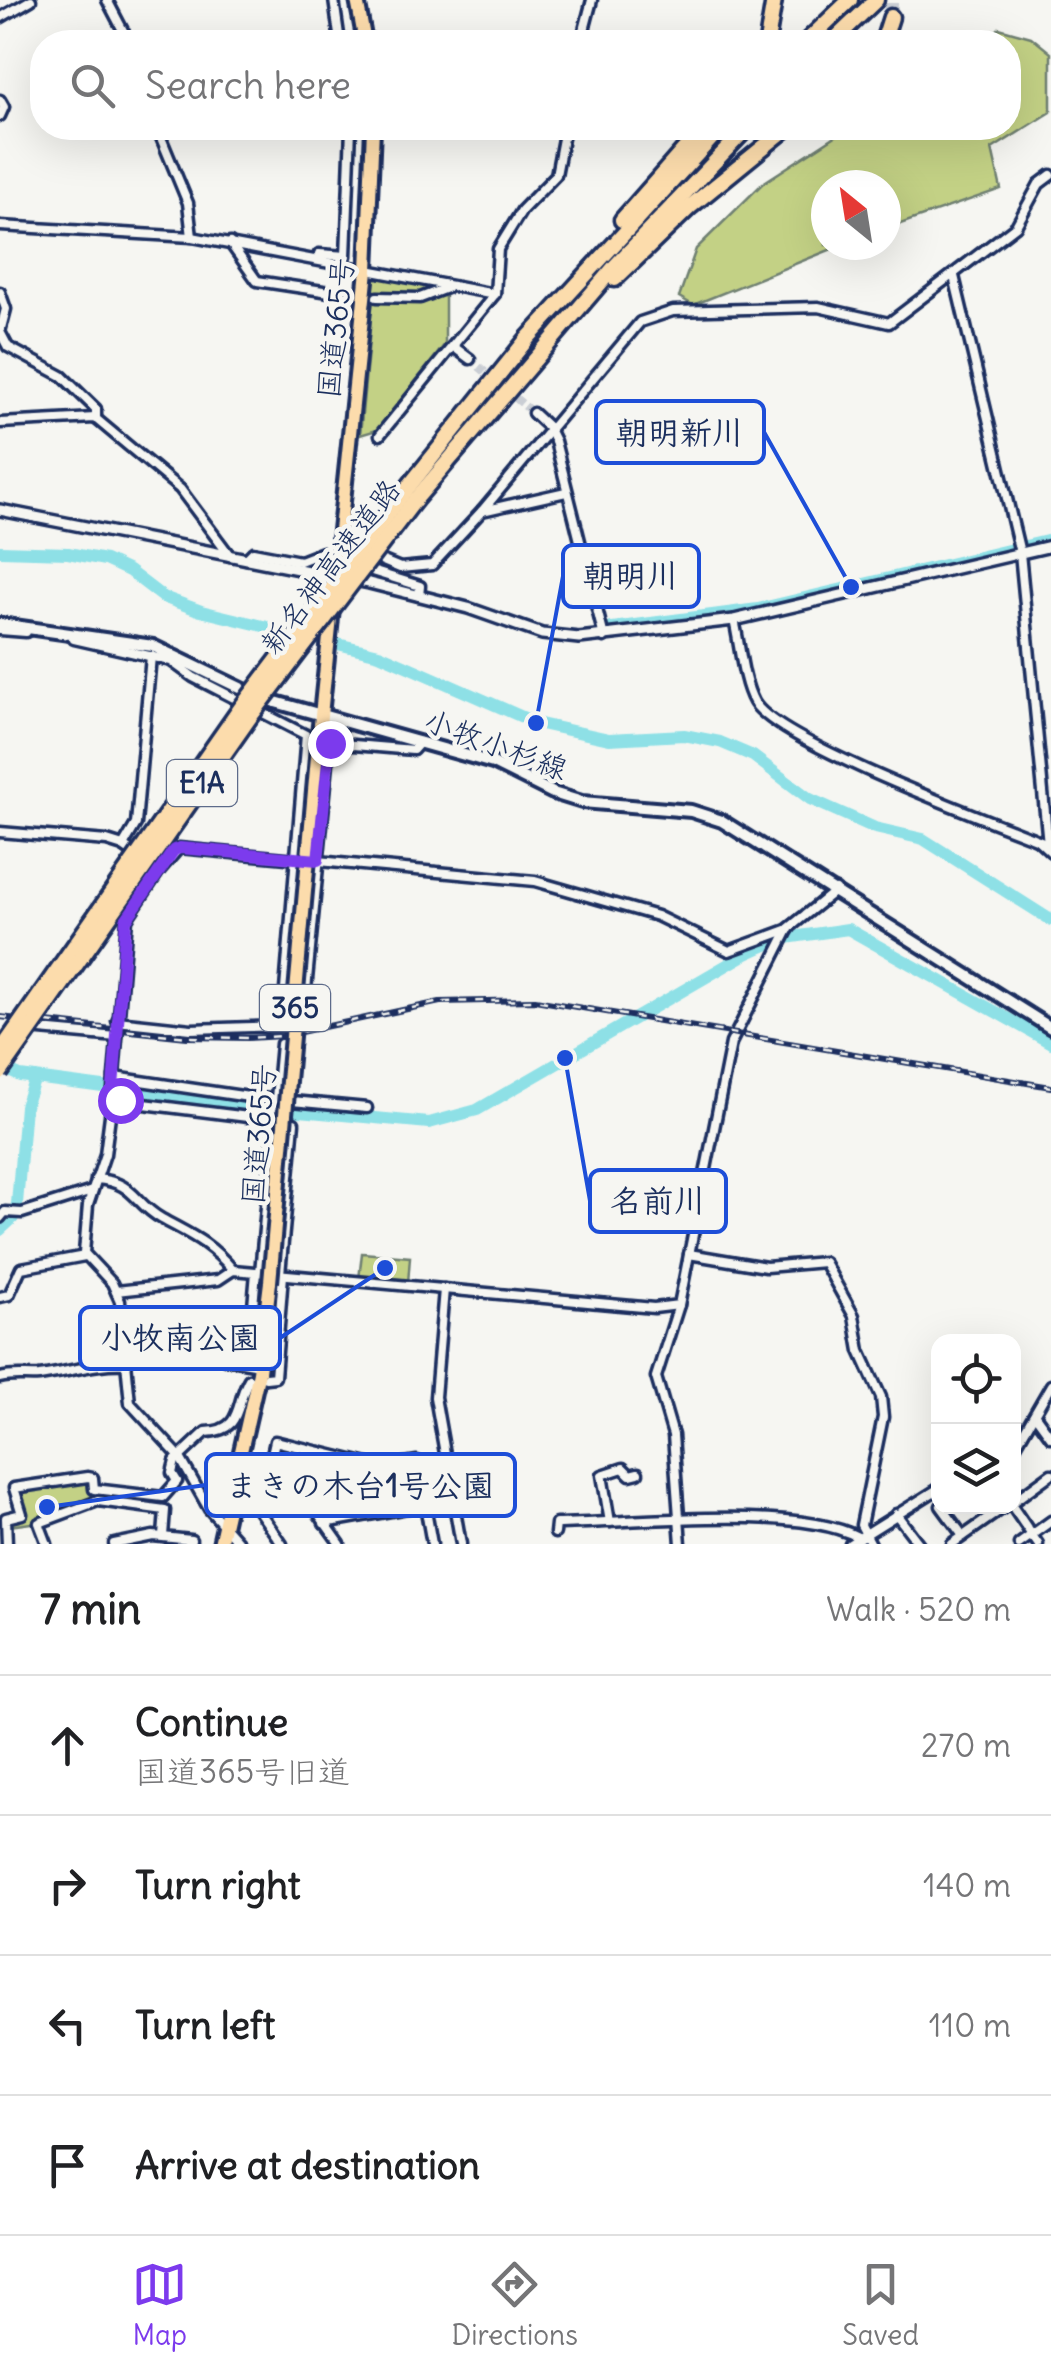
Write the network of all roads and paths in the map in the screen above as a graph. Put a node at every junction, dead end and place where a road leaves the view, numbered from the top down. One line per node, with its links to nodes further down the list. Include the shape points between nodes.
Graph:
1 (32, 0): 10 (street)
2 (108, 0): 11 (street)
3 (334, 0): 12 (street)
4 (357, 0): 13 (highway)
5 (592, 0): 14 (street)
6 (774, 0): 15 (highway)
7 (850, 0): 16 (highway)
8 (876, 0): 17 (highway)
9 (890, 17): 18 (highway)
10 (0, 18)
11 (122, 30)
12 (338, 30)
13 (363, 30)
14 (584, 30)
15 (770, 30)
16 (819, 30)
17 (845, 30)
18 (886, 30)
19 (0, 100): 20 (street)
20 (0, 116)
21 (163, 140): 31 (street, via 188,203)
22 (351, 140): 33 (street, via 346,256)
23 (372, 140): 34 (highway, 国道365号 / 365)
24 (563, 140): 39 (street, via 556,175 522,210 498,249)
25 (693, 140): 41 (highway)
26 (711, 140): 41 (highway, 新名神高速道路 / E1A)
27 (736, 140): 48 (highway, 新名神高速道路 / E1A)
28 (772, 140): 48 (highway, via 666,229)
29 (1051, 176): 35 (street, via 1039,184 1016,226)
30 (0, 226): 31 (street)
31 (192, 238): 32 (street)
32 (230, 243): 34 (street); 38 (street, via 257,281)
33 (318, 254)
34 (367, 270): 36 (street); 59 (highway, 国道365号 / 365)
35 (954, 276): 47 (street, via 890,323 818,307 655,314 640,322); 55 (street)
36 (449, 287): 39 (street); 40 (street, via 420,298)
37 (0, 292): 45 (street, via 6,309 0,332 8,347 74,385)
38 (344, 294)
39 (496, 294): 42 (street)
40 (377, 297)
41 (528, 338): 51 (highway, 新名神高速道路 / E1A)
42 (454, 347): 43 (street); 49 (street)
43 (470, 359)
44 (533, 413): 47 (street)
45 (96, 419): 46 (street); 57 (street, via 180,489)
46 (0, 424)
47 (548, 427): 50 (street); 53 (street)
48 (474, 428): 51 (highway, 新名神高速道路 / E1A)
49 (380, 435)
50 (566, 492): 53 (street); 63 (street)
51 (410, 495): 81 (highway, 新名神高速道路 / E1A, bridge, via 240,709); 82 (highway, 新名神高速道路 / E1A, bridge)
52 (0, 510): 57 (street)
53 (482, 511): 60 (street, via 432,565 400,568 352,554 357,566 420,586)
54 (1051, 546): 55 (street)
55 (1020, 549): 61 (street); 69 (street)
56 (324, 552): 58 (street, via 300,561 253,552)
57 (230, 556): 58 (street)
58 (246, 558): 59 (street)
59 (334, 584): 60 (street); 65 (highway, 国道365号 / 365, bridge)
60 (419, 596): 63 (street, via 542,634)
61 (734, 620): 63 (street); 69 (street, via 754,704 938,802)
62 (0, 627): 64 (street); 65 (main road, 小牧小杉線, via 152,646 261,698)
63 (604, 637)
64 (151, 656): 68 (street, via 136,824); 70 (street, via 306,735)
65 (322, 709): 66 (main road, 小牧小杉線); 94 (highway, 国道365号 / 365, bridge)
66 (420, 742): 71 (street, via 412,750 330,743); 73 (main road, 小牧小杉線, via 493,763 582,802 722,820)
67 (0, 832): 68 (street)
68 (123, 846): 72 (street)
69 (1050, 847)
70 (297, 860): 71 (street); 72 (street, via 180,848); 75 (street, via 282,1026 190,1029)
71 (318, 860): 74 (street, via 535,881 657,916 729,952); 76 (street)
72 (159, 871): 75 (street, via 126,920)
73 (836, 890): 74 (street); 78 (main road, 小牧小杉線)
74 (788, 930): 91 (street, via 731,1042)
75 (118, 1021): 79 (street)
76 (304, 1021)
77 (0, 1026): 79 (street)
78 (1051, 1028)
79 (116, 1037): 83 (street)
80 (281, 1044): 85 (street)
81 (0, 1052)
82 (0, 1073)
83 (114, 1079): 84 (street); 85 (street)
84 (112, 1099): 87 (street); 88 (street)
85 (274, 1101): 86 (street); 87 (street)
86 (367, 1108)
87 (273, 1119): 94 (street); 94 (street, via 294,1123)
88 (96, 1178): 89 (street); 93 (street, via 124,1184 160,1218 202,1237)
89 (92, 1191): 90 (street); 92 (street)
90 (4, 1215)
91 (689, 1254): 98 (street); 129 (street, via 766,1268 824,1262 854,1316 860,1351 881,1397)
92 (84, 1256): 96 (street); 97 (street, via 21,1268 9,1295)
93 (234, 1270): 94 (street); 96 (street, via 218,1280)
94 (270, 1275): 95 (street); 100 (highway, 国道365号 / 365); 100 (street, via 250,1341 225,1348 225,1360)
95 (444, 1289): 98 (street); 139 (street, via 435,1398)
96 (116, 1290): 99 (street)
97 (0, 1297)
98 (679, 1306): 119 (street, via 656,1377 672,1426)
99 (127, 1364): 101 (street); 109 (street, via 130,1403)
100 (263, 1372): 123 (highway, 国道365号 / 365)
101 (0, 1378)
102 (249, 1380): 109 (street, via 238,1418 206,1432)
103 (1051, 1385): 104 (street)
104 (1035, 1415): 105 (street); 107 (street)
105 (1048, 1425): 106 (street)
106 (1051, 1437)
107 (1021, 1438)
108 (320, 1452): 114 (street, via 381,1467 416,1461); 122 (street, via 308,1499); 128 (street, via 276,1441 258,1511)
109 (179, 1456): 123 (street); 130 (street, via 172,1473 177,1480 160,1498 94,1489 94,1478 14,1488 22,1514 6,1518)
110 (638, 1473): 121 (street, via 623,1468 602,1476)
111 (1051, 1474): 113 (street)
112 (931, 1493): 115 (street)
113 (1021, 1497)
114 (424, 1505): 122 (street); 138 (street)
115 (896, 1514): 129 (street); 141 (street)
116 (947, 1514): 127 (street)
117 (996, 1514): 127 (street)
118 (1017, 1514): 125 (street)
119 (682, 1520): 121 (street); 129 (street, via 823,1525); 140 (street)
120 (1051, 1521): 125 (street)
121 (610, 1522): 124 (street, via 556,1524)
122 (324, 1523): 137 (street)
123 (224, 1527): 134 (highway, 国道365号 / 365); 135 (street)
124 (554, 1533)
125 (1032, 1535): 143 (street); 144 (street)
126 (164, 1536): 131 (street, via 165,1510 102,1500 40,1523); 132 (street); 133 (street)
127 (963, 1536): 142 (street)
128 (279, 1540): 136 (street)
129 (861, 1540)
130 (8, 1544)
131 (47, 1544)
132 (114, 1544)
133 (190, 1544)
134 (220, 1544)
135 (240, 1544)
136 (266, 1544)
137 (340, 1544)
138 (432, 1544)
139 (461, 1544)
140 (682, 1544)
141 (919, 1544)
142 (952, 1544)
143 (1019, 1544)
144 (1038, 1544)

